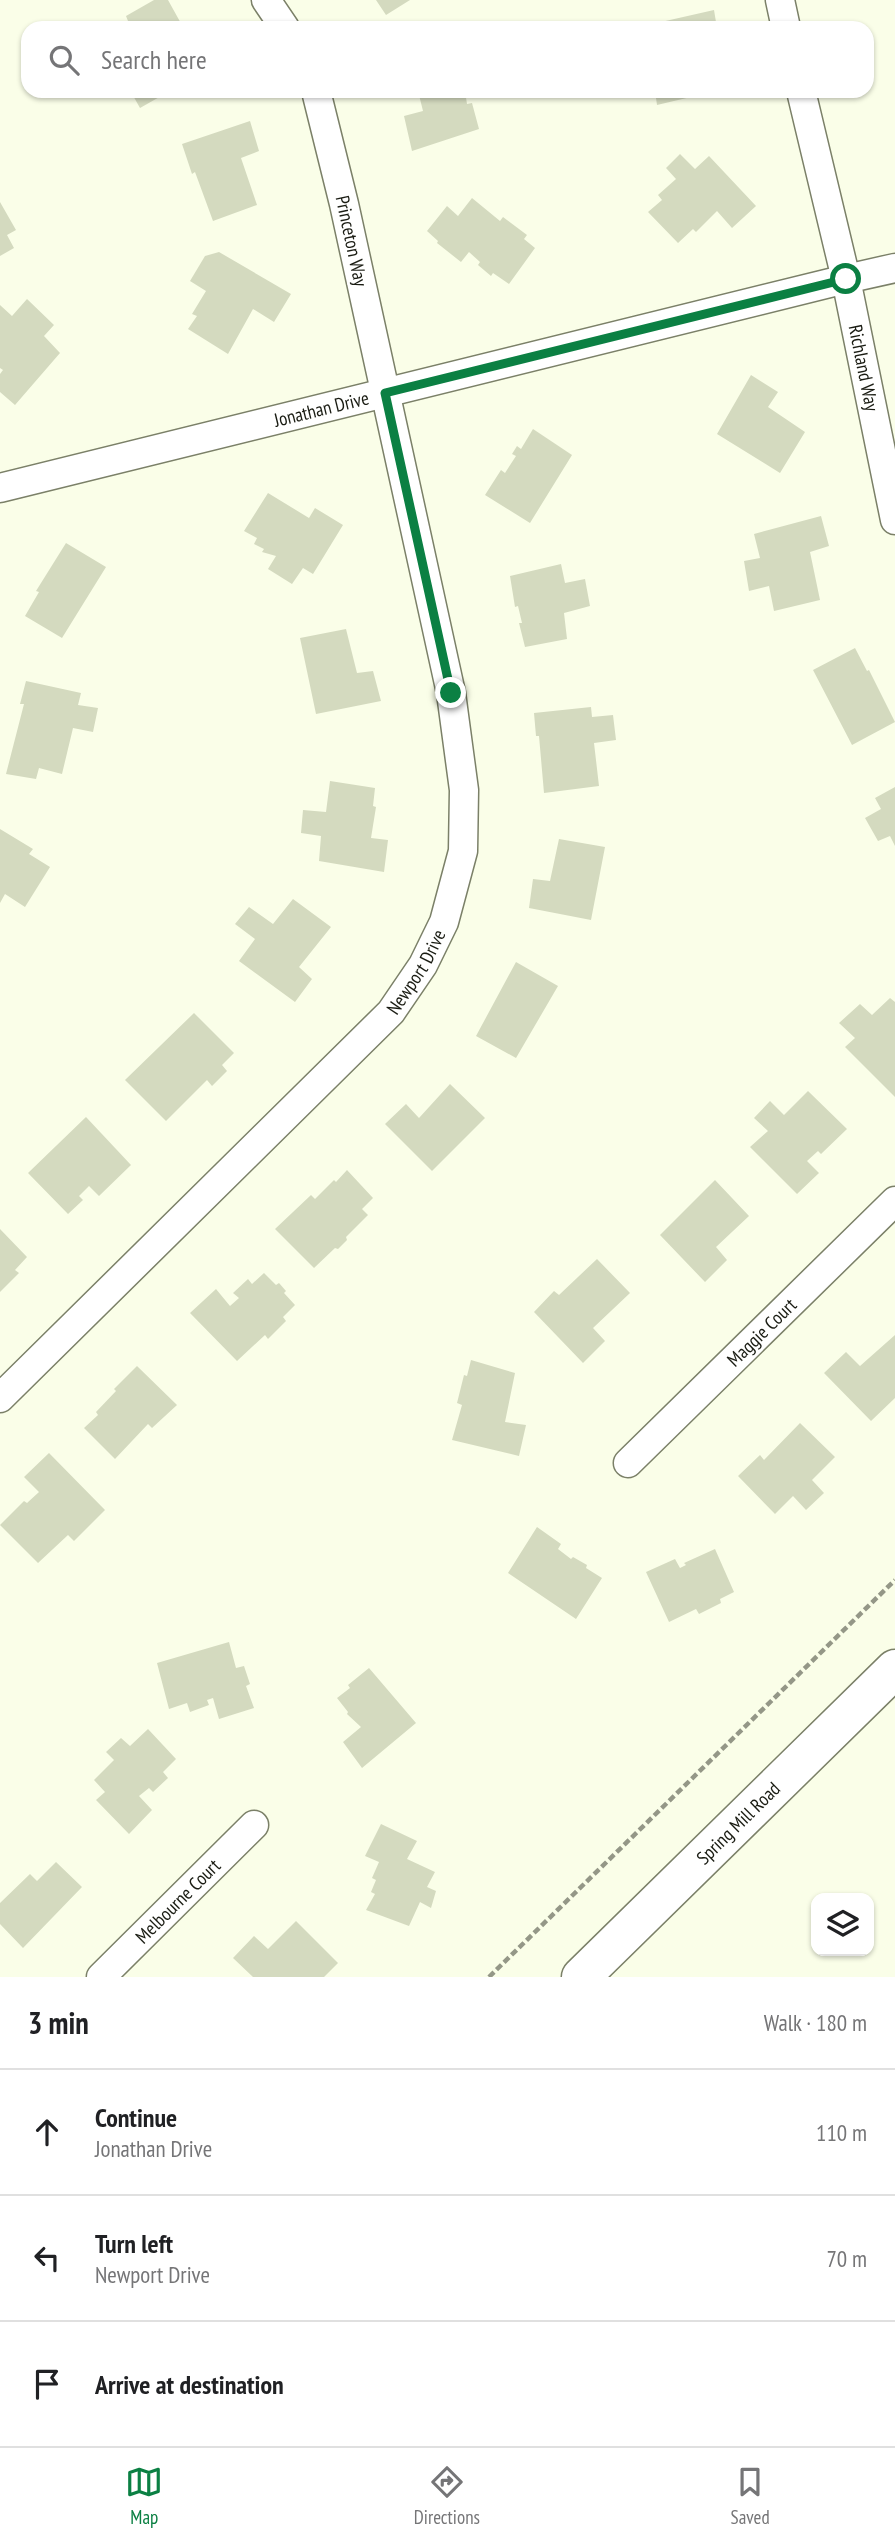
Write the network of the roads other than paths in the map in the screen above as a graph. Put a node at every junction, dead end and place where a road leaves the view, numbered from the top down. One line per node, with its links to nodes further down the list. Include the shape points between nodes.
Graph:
1 (266, 0): 3 (street)
2 (780, 0): 4 (street)
3 (280, 21)
4 (784, 21)
5 (318, 98): 9 (street, Princeton Way)
6 (803, 98): 8 (street, Richland Way)
7 (895, 268): 8 (street, Jonathan Drive)
8 (846, 279): 9 (street, Jonathan Drive); 11 (street, Richland Way)
9 (385, 393): 10 (street, Jonathan Drive); 13 (street, Newport Drive, via 460,747 463,851 444,922 423,965 391,1012)
10 (0, 488)
11 (895, 520)
12 (895, 1200): 14 (street, Maggie Court)
13 (0, 1398)
14 (628, 1463)
15 (895, 1669): 18 (street, Spring Mill Road)
16 (254, 1825): 17 (street, Melbourne Court)
17 (101, 1977)
18 (581, 1977)

